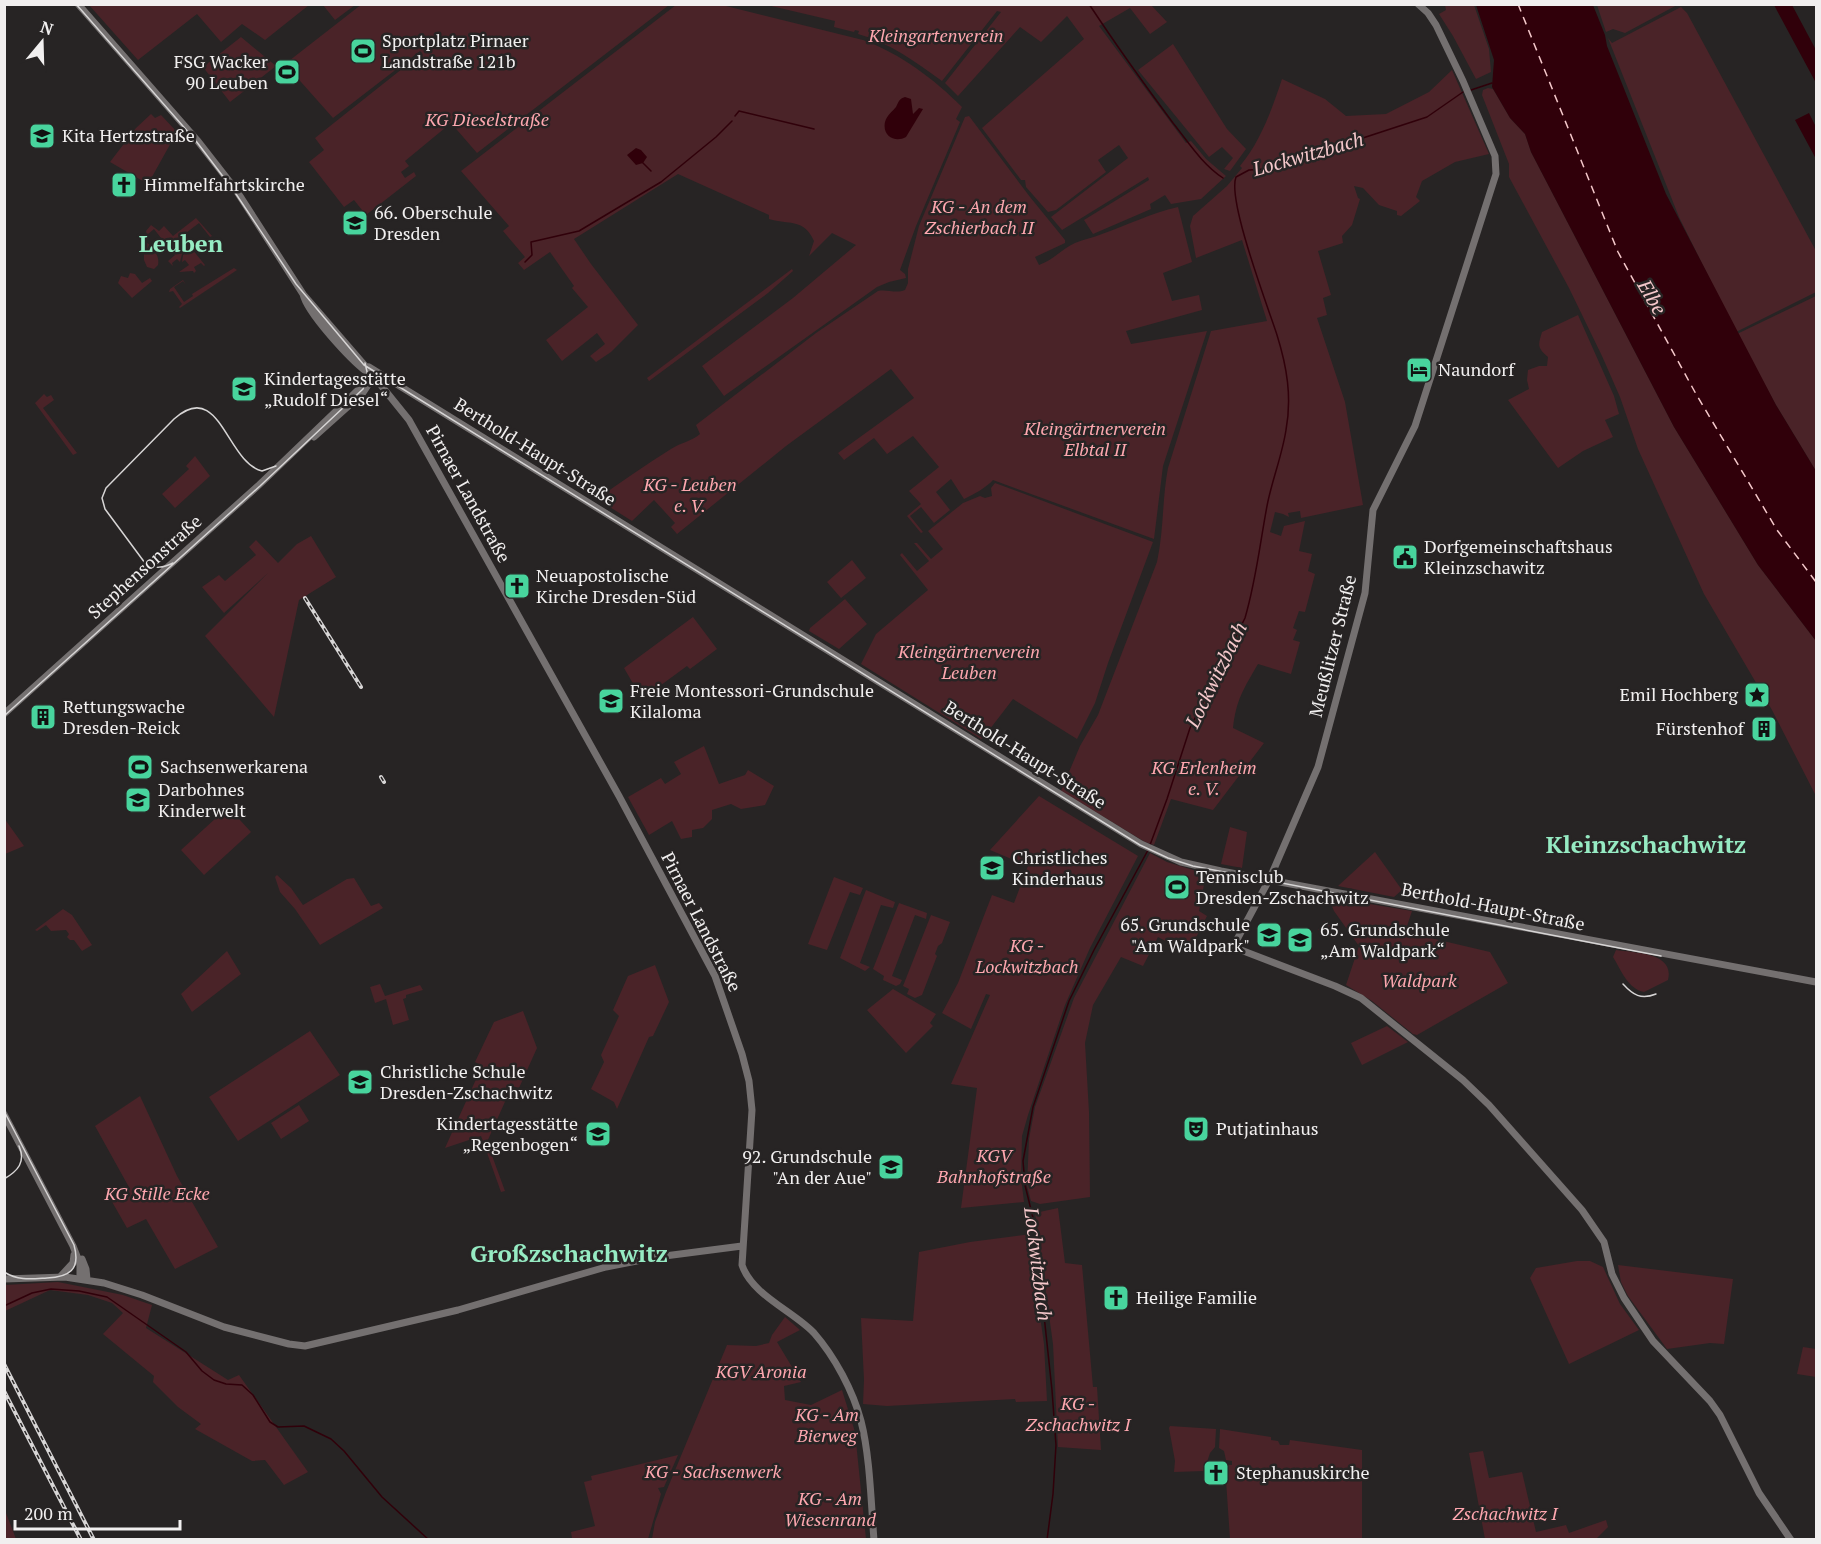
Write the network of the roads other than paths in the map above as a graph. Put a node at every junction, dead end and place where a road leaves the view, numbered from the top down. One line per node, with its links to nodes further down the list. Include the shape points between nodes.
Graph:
1 (78, 4): 3 (street, Pirnaer Landstraße, via 211,158)
2 (1418, 4): 7 (street, Meußlitzer Straße, via 1436,25 1464,84 1495,156 1496,174 1415,426 1373,510 1365,593 1321,757)
3 (303, 294): 4 (street, Pirnaer Landstraße); 5 (street, Pirnaer Landstraße, via 308,308 352,360)
4 (362, 362): 5 (street, Berthold-Haupt-Straße)
5 (377, 376): 6 (street, Stephensonstraße); 7 (street, Berthold-Haupt-Straße, via 1141,844 1193,865); 11 (street, Pirnaer Landstraße, via 420,438 715,976 742,1054 750,1093)
6 (4, 714)
7 (1269, 880): 8 (street, Berthold-Haupt-Straße); 16 (street, Meußlitzer Straße, via 1233,948 1361,998 1476,1092 1582,1210 1604,1242 1623,1298 1653,1341 1720,1414 1759,1493)
8 (1816, 982)
9 (4, 1114): 10 (street)
10 (73, 1246): 12 (street, via 73,1263); 14 (street, via 86,1269)
11 (742, 1246): 14 (street, via 606,1267 458,1310 305,1346 224,1327 128,1290); 15 (street, Pirnaer Landstraße, via 742,1265 750,1282 815,1335 852,1398 861,1423)
12 (60, 1277): 13 (street); 14 (street)
13 (4, 1279)
14 (83, 1279)
15 (874, 1539)
16 (1791, 1539)

